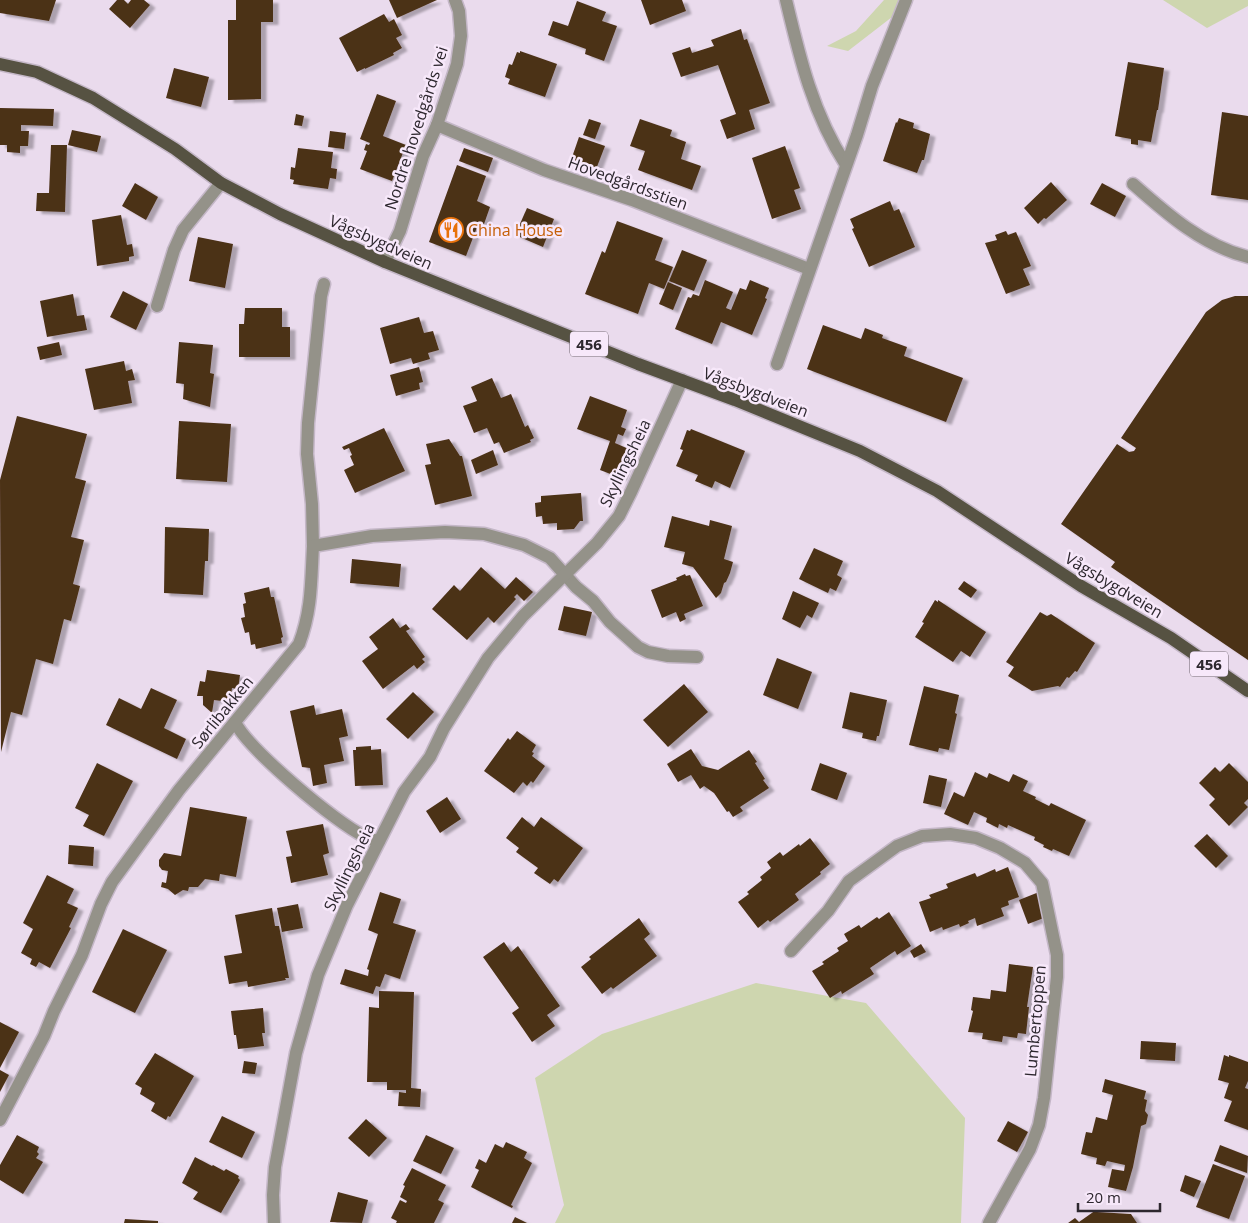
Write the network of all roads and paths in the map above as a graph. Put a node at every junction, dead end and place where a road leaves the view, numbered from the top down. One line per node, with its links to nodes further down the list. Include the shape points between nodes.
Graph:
1 (455, 0): 5 (street, Nordre hovedgårds vei, via 461,36)
2 (786, 0): 6 (street, via 814,103 832,144)
3 (906, 0): 6 (street, via 872,86)
4 (0, 64): 7 (main road, Vågsbygdveien / 456, via 37,72 93,98 175,149)
5 (437, 125): 10 (street, Nordre hovedgårds vei, via 423,156 400,230); 11 (street, Hovedgårdsstien, via 544,170 632,200)
6 (846, 165): 11 (street)
7 (222, 183): 10 (main road, Vågsbygdveien / 456, via 280,214); 13 (street, via 183,230)
8 (1133, 184): 9 (street, via 1164,212 1223,250)
9 (1248, 256)
10 (385, 262): 15 (main road, Vågsbygdveien / 456)
11 (809, 269): 14 (street)
12 (324, 284): 16 (street, via 308,423)
13 (157, 306)
14 (777, 364)
15 (682, 380): 17 (street, Skyllingsheia, via 619,516 597,543); 19 (main road, Vågsbygdveien / 456, via 860,451 937,491 1082,586 1171,638)
16 (313, 546): 17 (street, via 372,536 445,532 484,534 550,558); 20 (street, Sørlibakken, via 311,599 307,624 299,644)
17 (564, 574): 18 (street, via 638,647 668,656); 21 (street, Skyllingsheia, via 488,658 444,728 430,757 404,792)
18 (697, 657)
19 (1248, 691)
20 (235, 722): 21 (street, via 254,746 291,781 342,822 365,837); 23 (street, Sørlibakken, via 179,790 112,882 44,1036)
21 (379, 841): 24 (street, Skyllingsheia, via 328,950 302,1029 275,1167)
22 (791, 951): 25 (street, Lumbertoppen, via 828,911 850,881 897,846 922,836 950,834 976,838 1025,863 1042,883 1057,955 1057,977 1040,1124 1030,1149)
23 (0, 1120)
24 (274, 1223)
25 (989, 1223)

